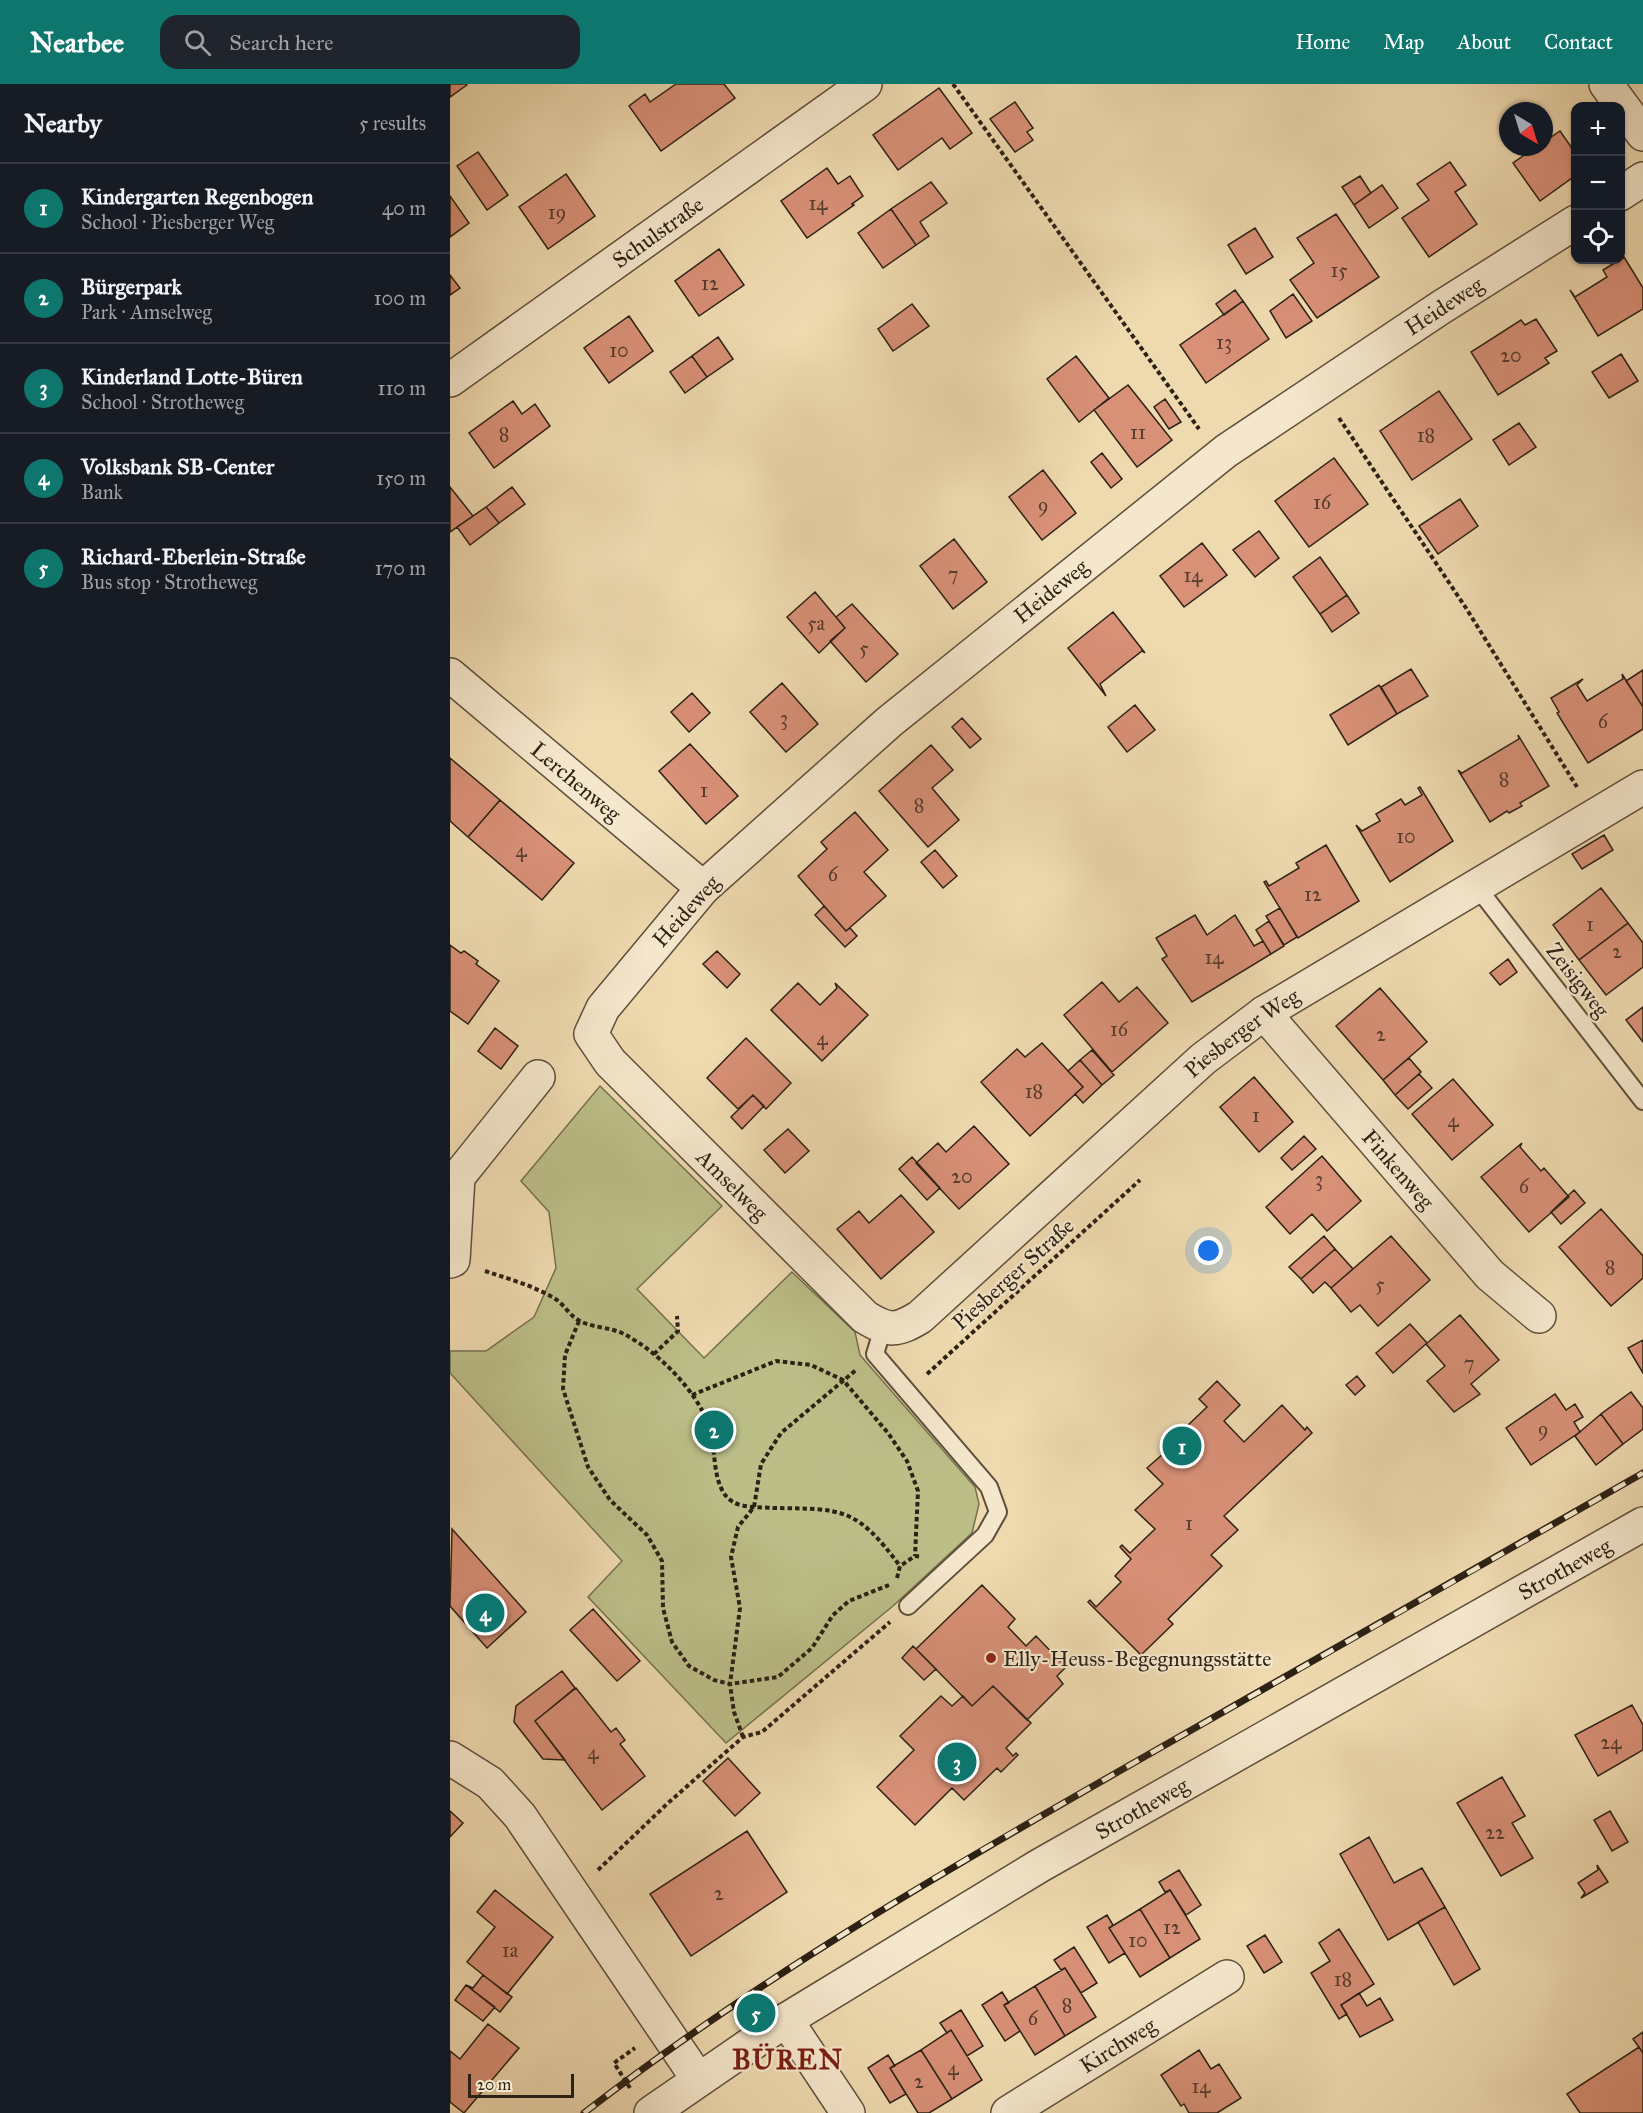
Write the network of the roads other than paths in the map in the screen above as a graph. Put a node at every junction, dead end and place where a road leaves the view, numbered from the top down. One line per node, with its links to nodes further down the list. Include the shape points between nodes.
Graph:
1 (865, 84): 7 (street, Schulstraße)
2 (1606, 84): 3 (street)
3 (1643, 134)
4 (1643, 179): 5 (street)
5 (1625, 191)
6 (1571, 225): 11 (street, Heideweg, via 1219,457 889,722)
7 (450, 380)
8 (450, 675): 11 (street, Lerchenweg)
9 (1643, 787): 10 (street, Piesberger Weg)
10 (1477, 887): 12 (street, Piesberger Weg); 15 (lane, Zeisigweg)
11 (703, 888): 13 (street, Heideweg, via 603,1008)
12 (1264, 1013): 17 (street, Finkenweg, via 1490,1275); 18 (street, Piesberger Weg, via 1203,1059 920,1317)
13 (591, 1034): 18 (street, Amselweg, via 610,1062 866,1317)
14 (538, 1077): 16 (street, via 458,1177)
15 (1643, 1101)
16 (452, 1260)
17 (1539, 1316)
18 (879, 1341): 20 (lane, via 908,1392 989,1487 998,1512 985,1535)
19 (1643, 1524): 23 (street, Strotheweg, via 1060,1855)
20 (908, 1606)
21 (450, 1758): 24 (street, via 490,1783 520,1816)
22 (1227, 1977): 27 (street, Kirchweg)
23 (786, 2020): 24 (street, Strotheweg); 26 (street)
24 (698, 2079): 25 (street, Strotheweg)
25 (644, 2105)
26 (848, 2113)
27 (1008, 2113)

